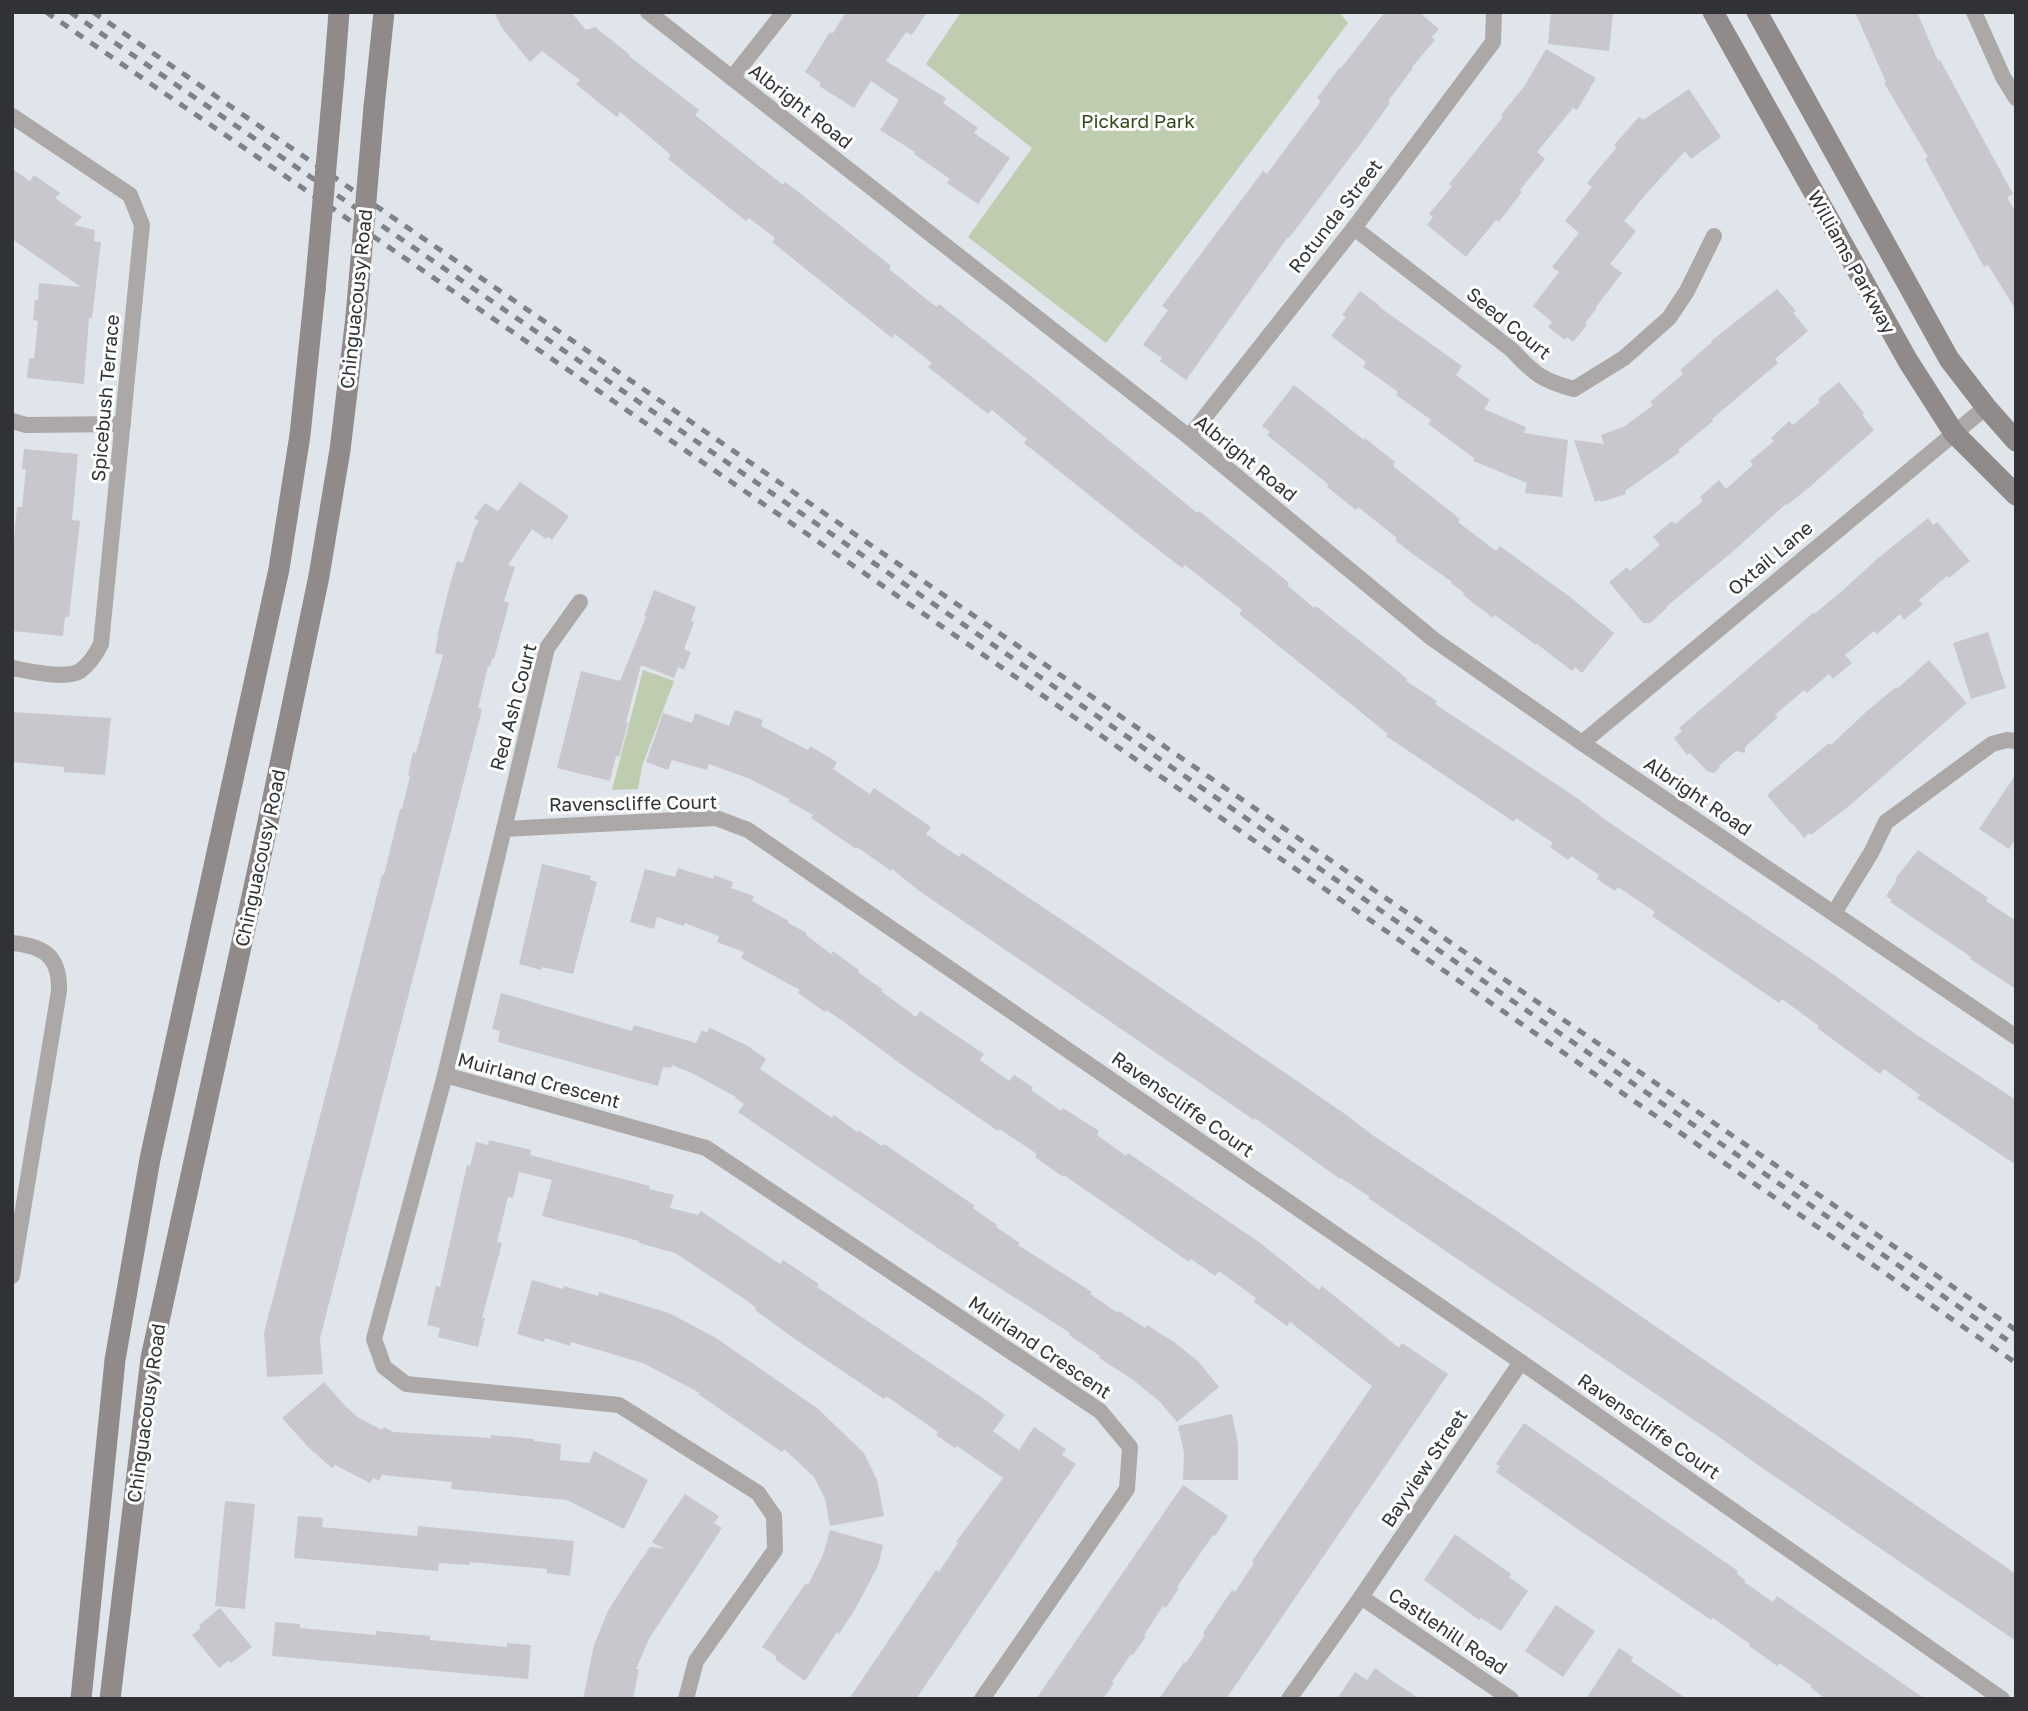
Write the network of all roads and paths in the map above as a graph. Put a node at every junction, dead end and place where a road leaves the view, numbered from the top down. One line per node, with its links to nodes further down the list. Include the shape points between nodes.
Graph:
1 (339, 12): 34 (main road, Chinguacousy Road, bridge, via 300,435 279,569 150,1159 115,1360)
2 (384, 12): 35 (main road, Chinguacousy Road, bridge, via 340,450 263,846 151,1358)
3 (648, 12): 9 (street, Albright Road)
4 (785, 12): 9 (street)
5 (1494, 12): 12 (street, Rotunda Street, via 1493,43)
6 (1713, 12): 17 (main road, Williams Parkway, via 1901,349)
7 (1757, 12): 14 (main road, Williams Parkway, via 1949,359)
8 (1974, 12): 10 (street)
9 (732, 78): 18 (street, Albright Road)
10 (2016, 98)
11 (12, 116): 16 (street, Spicebush Terrace, via 130,195 142,225)
12 (1354, 228): 13 (street, Seed Court, via 1512,350 1531,371 1574,389 1624,358 1669,318); 18 (street, Rotunda Street)
13 (1714, 236)
14 (1986, 407): 17 (street, Oxtail Lane); 19 (main road, Williams Parkway)
15 (12, 421): 16 (street, via 26,425)
16 (123, 424): 22 (street, Spicebush Terrace, via 102,644 79,673 57,675)
17 (1954, 433): 20 (main road, Williams Parkway); 24 (street, Oxtail Lane)
18 (1189, 437): 24 (street, Albright Road, via 1433,639)
19 (2016, 440)
20 (2016, 495)
21 (579, 602): 25 (street, Red Ash Court, via 547,648)
22 (12, 668)
23 (2016, 741): 26 (street, via 1992,744 1886,821)
24 (1582, 743): 26 (street, Albright Road)
25 (504, 829): 29 (street); 32 (street, Ravenscliffe Court, via 716,818 748,830)
26 (1834, 913): 28 (street, Albright Road)
27 (12, 943): 30 (street, via 46,953 58,969 59,979)
28 (2016, 1037)
29 (445, 1075): 36 (street, Muirland Crescent, via 374,1339 384,1367 406,1384 619,1405 758,1493 774,1516 775,1550 696,1661); 37 (street, Muirland Crescent, via 706,1149 1100,1411 1130,1447 1127,1489)
30 (20, 1183): 31 (street)
31 (12, 1276)
32 (1521, 1362): 33 (street, Bayview Street); 40 (street, Ravenscliffe Court)
33 (1361, 1597): 38 (street, Castlehill Road); 39 (street, Castlehill Road)
34 (81, 1699)
35 (110, 1699)
36 (686, 1699)
37 (982, 1699)
38 (1289, 1699)
39 (1511, 1699)
40 (2002, 1699)

